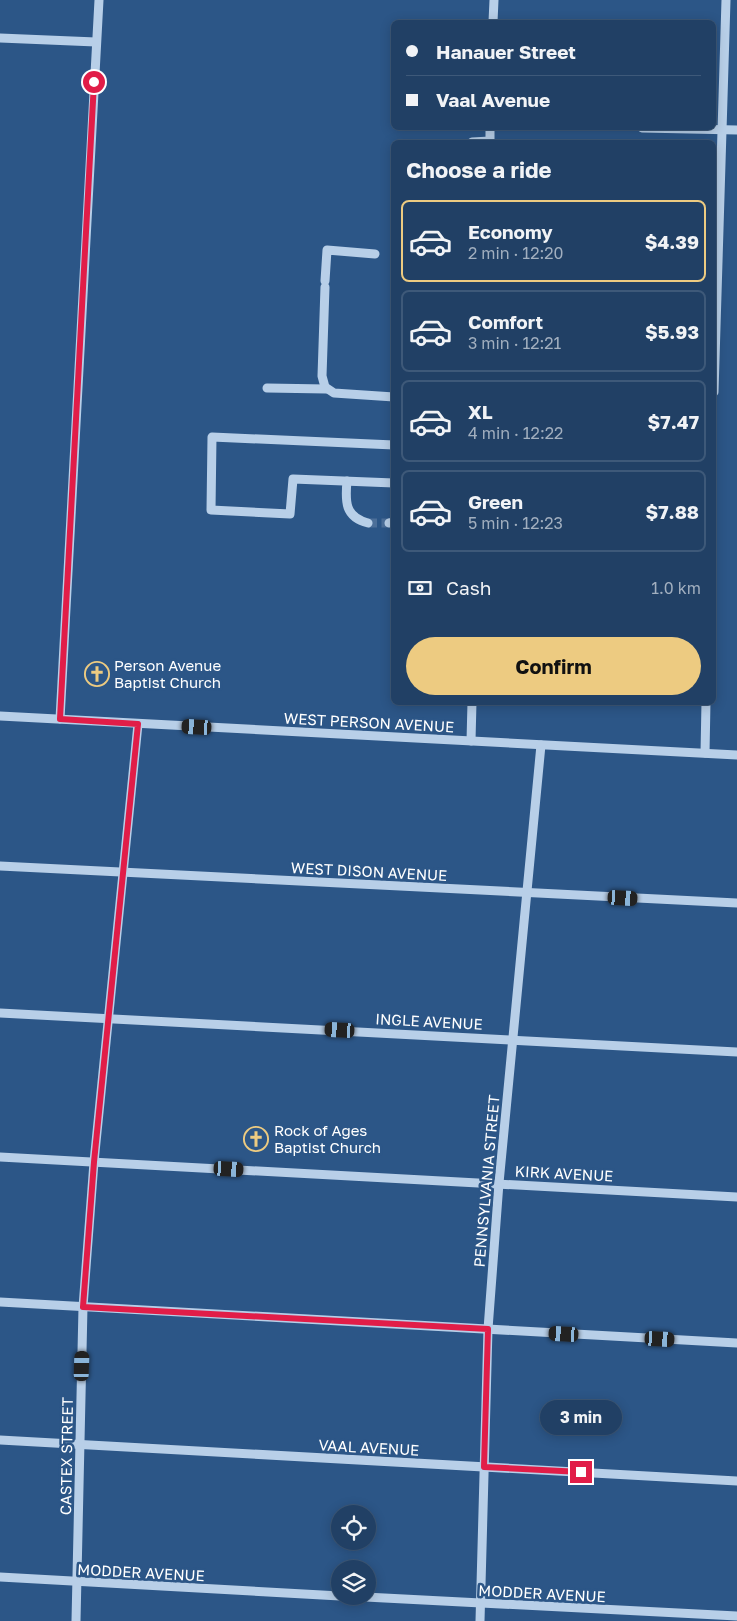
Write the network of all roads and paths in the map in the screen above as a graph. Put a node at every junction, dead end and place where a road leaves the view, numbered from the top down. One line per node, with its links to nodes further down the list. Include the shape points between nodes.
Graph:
1 (99, 0): 6 (street)
2 (494, 0): 4 (street)
3 (726, 0): 8 (street)
4 (493, 20)
5 (0, 38): 6 (street)
6 (96, 42): 22 (street)
7 (716, 130): 8 (street)
8 (723, 130): 9 (street); 11 (street)
9 (737, 130)
10 (375, 254): 13 (street, via 327,250 322,376)
11 (716, 334)
12 (267, 388): 13 (street)
13 (326, 389): 14 (street, via 334,393)
14 (391, 397)
15 (391, 445): 16 (street, via 212,437 211,510 290,514 293,479)
16 (347, 481): 17 (street); 18 (street, via 349,510 360,520)
17 (391, 483)
18 (368, 522)
19 (472, 705): 24 (street)
20 (706, 705): 26 (street)
21 (0, 716): 22 (street, WEST PERSON AVENUE)
22 (60, 719): 23 (street, WEST PERSON AVENUE)
23 (138, 724): 24 (street, WEST PERSON AVENUE); 29 (street, CASTEX STREET)
24 (471, 741): 25 (street, WEST PERSON AVENUE)
25 (541, 745): 26 (street, WEST PERSON AVENUE); 30 (street, PENNSYLVANIA STREET)
26 (705, 753): 27 (street, WEST PERSON AVENUE)
27 (737, 755)
28 (0, 866): 29 (street, WEST DISON AVENUE)
29 (124, 873): 30 (street, WEST DISON AVENUE); 33 (street, CASTEX STREET)
30 (527, 893): 31 (street, WEST DISON AVENUE); 34 (street, PENNSYLVANIA STREET)
31 (737, 903)
32 (0, 1013): 33 (street, INGLE AVENUE)
33 (110, 1018): 34 (street, INGLE AVENUE); 37 (street, CASTEX STREET)
34 (513, 1039): 35 (street, INGLE AVENUE); 38 (street, PENNSYLVANIA STREET)
35 (737, 1052)
36 (0, 1157): 37 (street, KIRK AVENUE)
37 (94, 1162): 38 (street, KIRK AVENUE); 41 (street, CASTEX STREET)
38 (499, 1183): 39 (street, KIRK AVENUE); 42 (street, PENNSYLVANIA STREET)
39 (737, 1197)
40 (0, 1302): 41 (street)
41 (83, 1307): 42 (street); 45 (street, CASTEX STREET)
42 (488, 1329): 43 (street); 46 (street, PENNSYLVANIA STREET)
43 (737, 1343)
44 (0, 1440): 45 (street, VAAL AVENUE)
45 (79, 1445): 46 (street, VAAL AVENUE); 49 (street, CASTEX STREET)
46 (484, 1467): 47 (street, VAAL AVENUE); 52 (street, PENNSYLVANIA STREET)
47 (737, 1481)
48 (0, 1577): 49 (street, MODDER AVENUE)
49 (77, 1582): 50 (street, MODDER AVENUE); 54 (street, CASTEX STREET)
50 (331, 1596)
51 (376, 1598): 52 (street, MODDER AVENUE)
52 (480, 1603): 53 (street, MODDER AVENUE); 55 (street, PENNSYLVANIA STREET)
53 (737, 1616)
54 (76, 1621)
55 (480, 1621)

